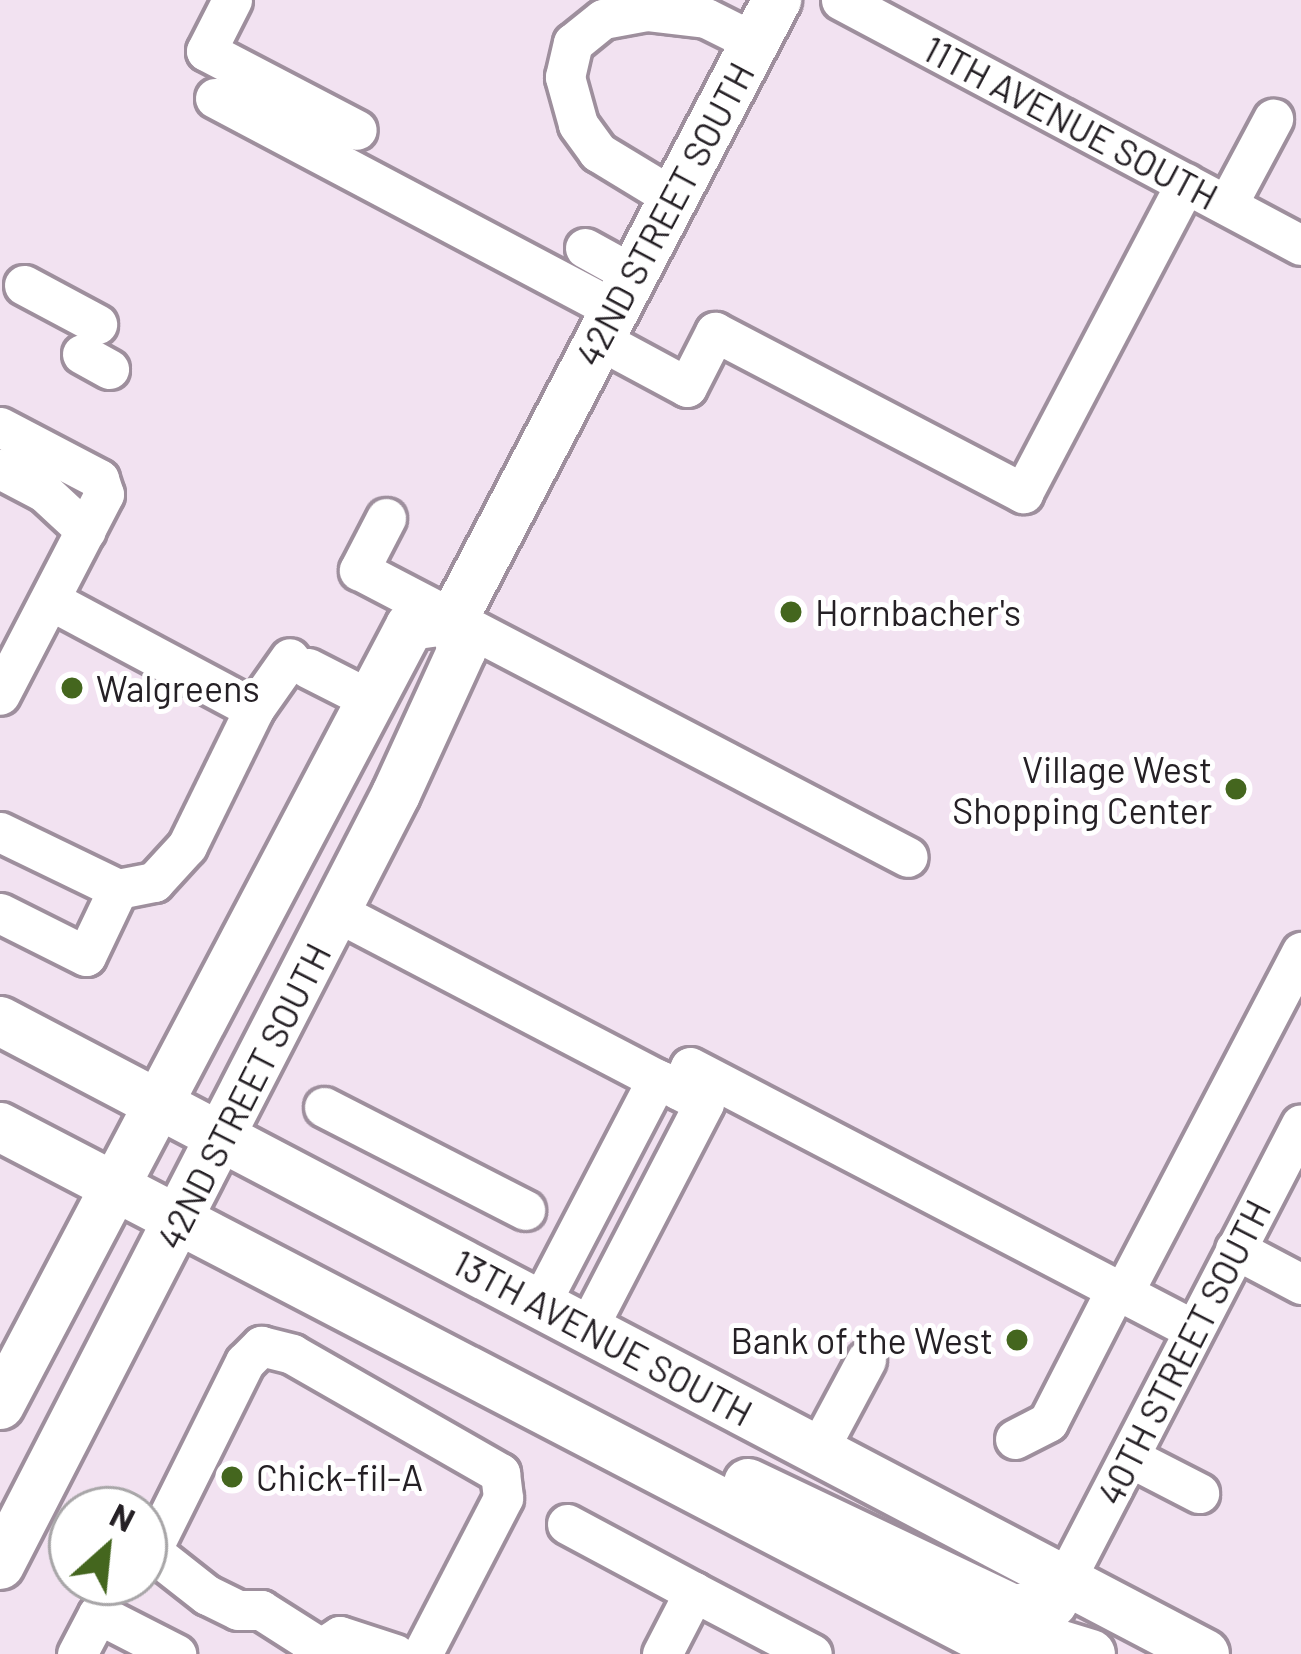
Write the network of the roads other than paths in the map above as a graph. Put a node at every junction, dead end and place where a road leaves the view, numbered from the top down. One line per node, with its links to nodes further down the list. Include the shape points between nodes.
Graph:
1 (232, 0): 7 (street, via 206,50)
2 (777, 0): 4 (main road, 42ND STREET SOUTH)
3 (841, 0): 8 (street, 11TH AVENUE SOUTH)
4 (754, 42): 9 (main road, 42ND STREET SOUTH); 9 (street, via 706,18 646,11 603,19 573,43 565,77 578,124 598,152)
5 (215, 98): 14 (street)
6 (1273, 119): 10 (street)
7 (357, 130)
8 (1186, 183): 10 (street, 11TH AVENUE SOUTH); 14 (street, via 1023,494 715,332 687,387)
9 (672, 197): 14 (main road, 42ND STREET SOUTH)
10 (1227, 205): 11 (street, 11TH AVENUE SOUTH)
11 (1301, 245)
12 (585, 248): 14 (street)
13 (24, 285): 15 (street)
14 (615, 307): 21 (main road, 42ND STREET SOUTH)
15 (96, 349)
16 (0, 427): 19 (street, via 99,479)
17 (0, 469): 19 (street)
18 (386, 518): 21 (street, via 359,570)
19 (92, 519): 20 (street)
20 (50, 600): 22 (street); 24 (street)
21 (453, 620): 23 (main road, 42ND STREET SOUTH, via 410,626); 26 (street); 28 (main road, 42ND STREET SOUTH, via 462,650)
22 (0, 695)
23 (369, 699): 24 (street, via 299,663); 33 (main road, 42ND STREET SOUTH)
24 (254, 710): 27 (street, via 172,866 154,882)
25 (0, 832): 27 (street)
26 (908, 857)
27 (118, 889): 29 (street, via 86,956)
28 (337, 912): 32 (street); 36 (main road, 42ND STREET SOUTH)
29 (0, 913)
30 (1301, 952): 43 (street)
31 (0, 1022): 33 (main road, 13TH AVENUE SOUTH)
32 (668, 1084): 43 (street, via 690,1066); 44 (street); 45 (street, via 704,1103)
33 (157, 1102): 36 (main road, 13TH AVENUE SOUTH); 38 (main road, 42ND STREET SOUTH)
34 (324, 1106): 39 (street)
35 (0, 1127): 38 (main road)
36 (224, 1136): 40 (main road, 42ND STREET SOUTH); 44 (main road, 13TH AVENUE SOUTH)
37 (1296, 1143): 41 (street, 40TH STREET SOUTH)
38 (113, 1185): 40 (main road); 48 (main road, 42ND STREET SOUTH)
39 (525, 1210)
40 (180, 1219): 49 (main road); 55 (main road, 42ND STREET SOUTH)
41 (1235, 1249): 42 (street); 46 (street, 40TH STREET SOUTH)
42 (1301, 1284)
43 (1119, 1291): 46 (street); 50 (street, via 1048,1422)
44 (540, 1304): 45 (main road, 13TH AVENUE SOUTH)
45 (586, 1329): 51 (main road, 13TH AVENUE SOUTH)
46 (1193, 1330): 52 (street, 40TH STREET SOUTH)
47 (866, 1360): 51 (street)
48 (0, 1405)
49 (591, 1430): 56 (main road, via 830,1516 1012,1609 1053,1603); 60 (main road)
50 (1015, 1439)
51 (818, 1450): 56 (main road, 13TH AVENUE SOUTH)
52 (1129, 1457): 53 (street); 56 (street, 40TH STREET SOUTH)
53 (1199, 1493)
54 (567, 1524): 57 (street)
55 (0, 1565)
56 (1065, 1580): 67 (main road, 13TH AVENUE SOUTH)
57 (694, 1592): 64 (street); 65 (street)
58 (314, 1650): 62 (street, via 340,1636); 63 (street, via 261,1610 238,1610 207,1595 151,1551 244,1362 261,1346 292,1354 500,1472 503,1498)
59 (173, 1653): 61 (street, via 98,1614)
60 (1008, 1653): 66 (main road, via 1045,1640)
61 (77, 1654)
62 (394, 1654)
63 (422, 1654)
64 (662, 1654)
65 (812, 1654)
66 (1091, 1654)
67 (1205, 1654)

